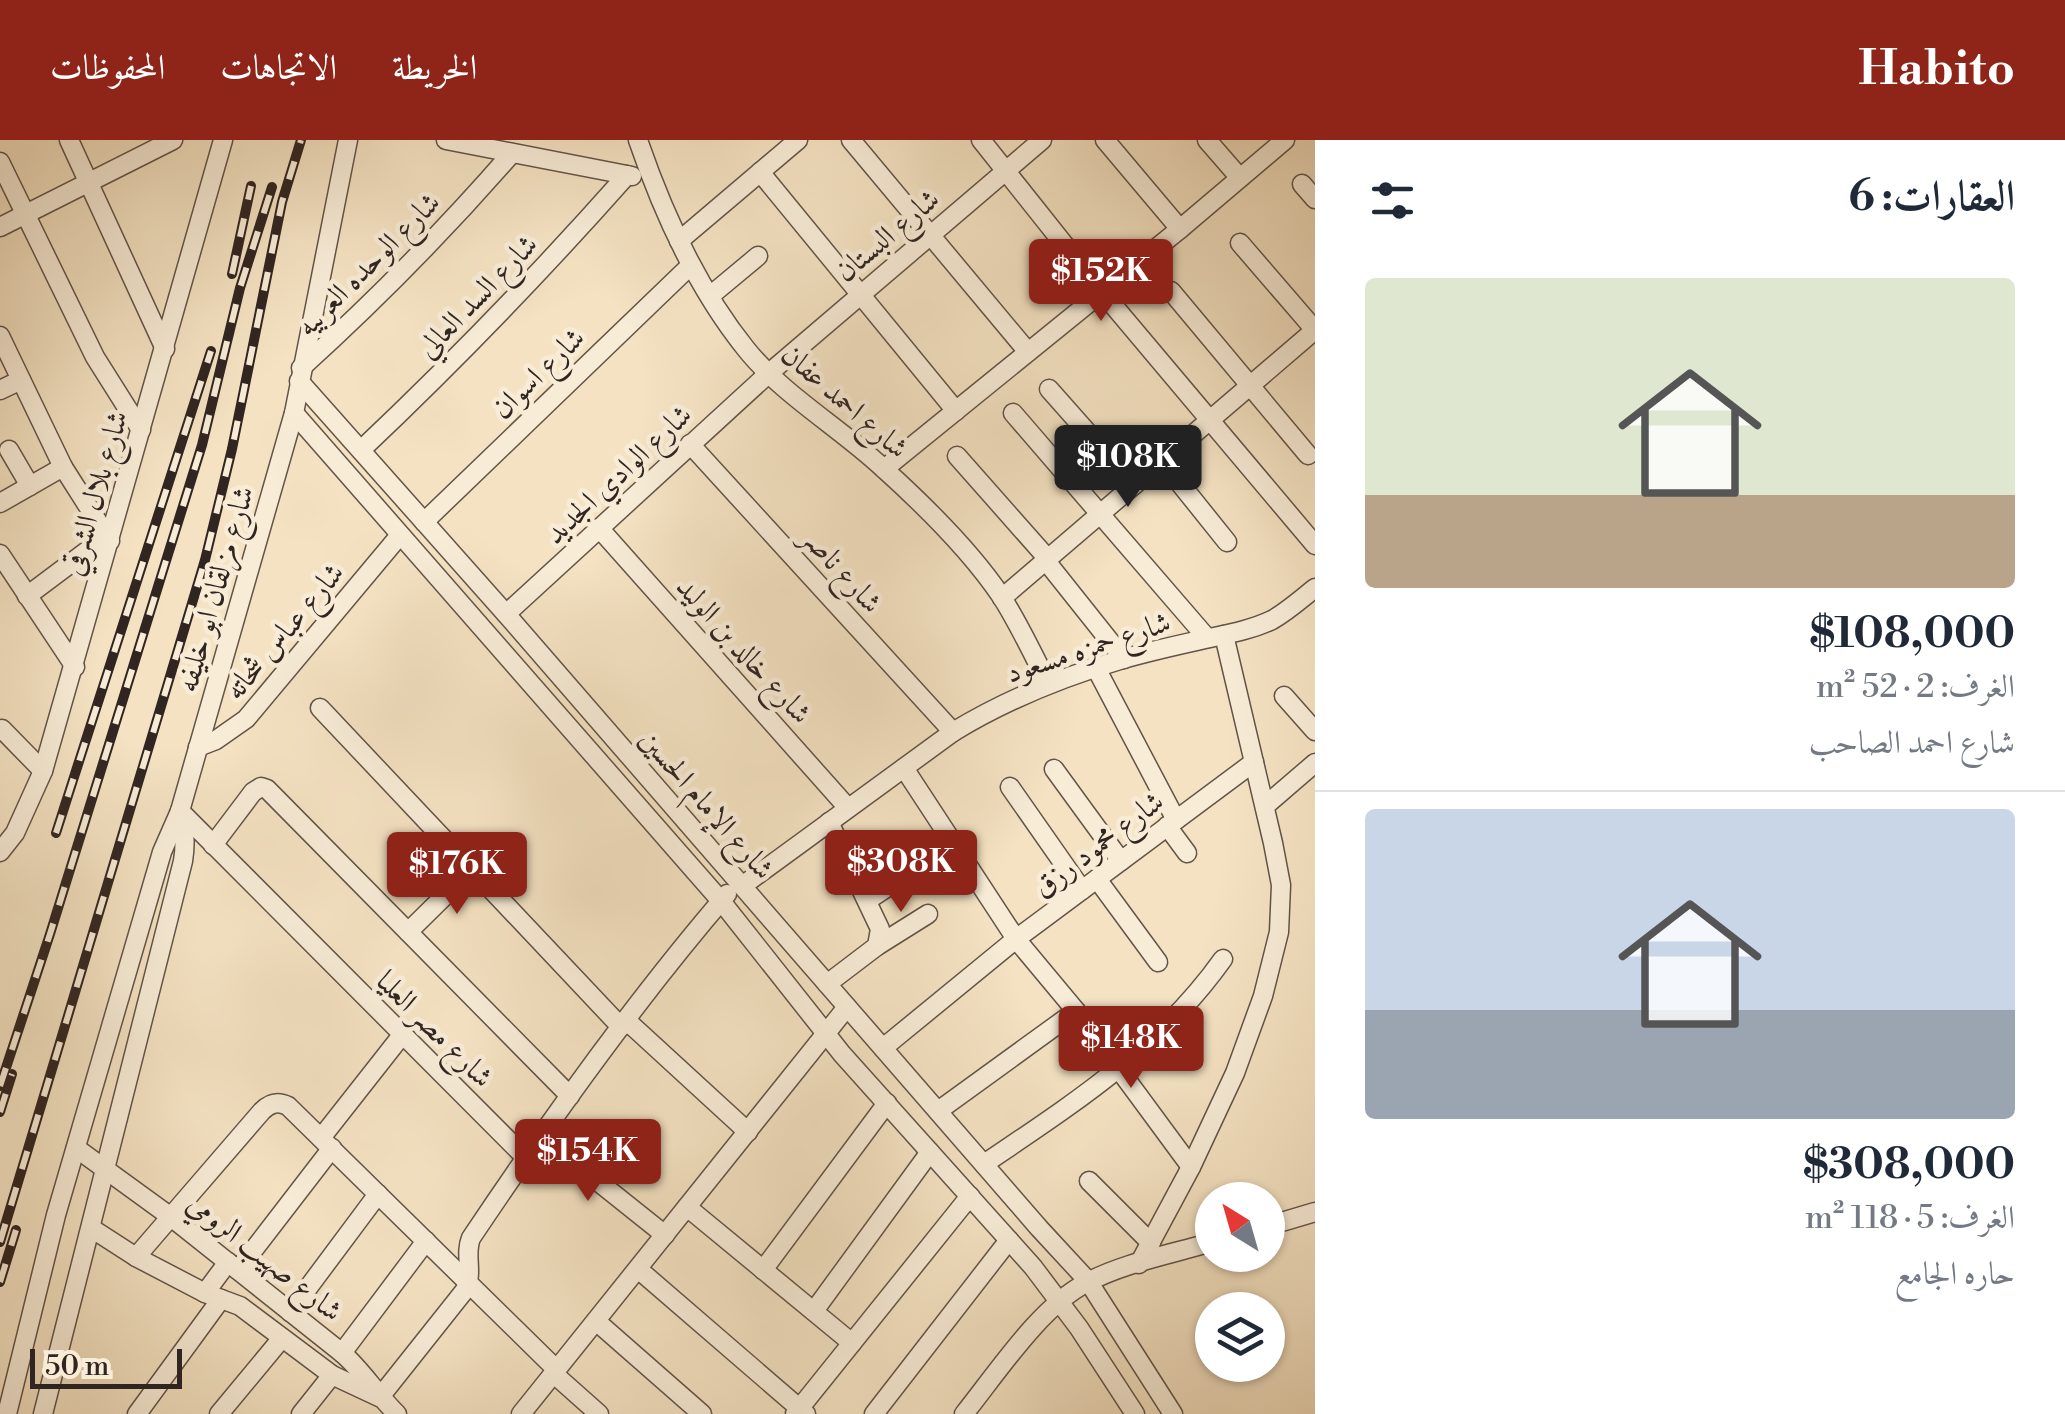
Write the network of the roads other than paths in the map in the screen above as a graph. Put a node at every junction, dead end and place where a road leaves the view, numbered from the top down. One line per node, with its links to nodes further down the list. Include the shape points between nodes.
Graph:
1 (69, 140): 22 (street)
2 (173, 140): 14 (street)
3 (223, 140): 37 (street, شارع بلال الشرقي)
4 (348, 140): 40 (street, شارع مزلقان ابو خليفه)
5 (446, 140): 15 (street)
6 (798, 140): 18 (street)
7 (852, 140): 26 (street)
8 (980, 140): 17 (street)
9 (1042, 140): 17 (street, شارع البستان)
10 (1105, 140): 25 (street)
11 (1207, 140): 21 (street)
12 (1285, 140): 21 (street)
13 (641, 141): 19 (street, شارع احمد عفان)
14 (153, 144): 22 (street)
15 (512, 153): 20 (street); 40 (street, شارع الوحده العربيه)
16 (0, 162): 23 (street)
17 (1006, 170): 26 (street, شارع البستان); 32 (street)
18 (760, 172): 27 (street); 33 (street)
19 (650, 175): 20 (street); 27 (street, شارع احمد عفان)
20 (626, 176): 52 (street, شارع السد العالي, via 494,320)
21 (1240, 178): 25 (street)
22 (88, 182): 23 (street); 37 (street)
23 (26, 214): 24 (street); 49 (street, via 95,357)
24 (0, 227)
25 (1180, 229): 32 (street)
26 (930, 234): 33 (street, شارع البستان); 38 (street)
27 (679, 242): 30 (street, شارع احمد عفان)
28 (1240, 243): 35 (street)
29 (758, 256): 34 (street)
30 (691, 264): 34 (street, شارع احمد عفان); 62 (street, شارع اسوان)
31 (1171, 291): 42 (street)
32 (1102, 292): 38 (street); 48 (street)
33 (859, 294): 39 (street, شارع البستان); 45 (street)
34 (710, 296): 39 (street, شارع احمد عفان)
35 (1315, 330): 42 (street)
36 (0, 336): 41 (street)
37 (165, 349): 49 (street, شارع بلال الشرقي)
38 (1028, 352): 45 (street)
39 (768, 374): 50 (street, شارع الوادي الجديد); 57 (street, شارع احمد عفان)
40 (300, 375): 46 (street, شارع مزلقان ابو خليفه); 52 (street, شارع الإمام الحسين)
41 (21, 380): 44 (street); 56 (street)
42 (1249, 386): 48 (street); 53 (street)
43 (1048, 389): 59 (street)
44 (0, 390)
45 (956, 411): 57 (street)
46 (294, 413): 64 (street, شارع الإمام الحسين); 85 (street, شارع مزلقان ابو خليفه)
47 (1012, 413): 61 (street)
48 (1210, 420): 55 (street); 67 (street)
49 (141, 430): 65 (street, شارع بلال الشرقي)
50 (690, 444): 63 (street, شارع الوادي الجديد); 83 (street, شارع ناصر)
51 (10, 450): 58 (street)
52 (361, 450): 62 (street, شارع الإمام الحسين)
53 (1308, 455)
54 (957, 456): 69 (street)
55 (1162, 461): 59 (street); 66 (street)
56 (63, 467): 58 (street); 65 (street)
57 (884, 469): 73 (street, شارع احمد عفان)
58 (30, 486): 60 (street)
59 (1134, 486): 61 (street)
60 (0, 503)
61 (1100, 515): 69 (street); 75 (street)
62 (424, 522): 74 (street, شارع الإمام الحسين)
63 (599, 528): 74 (street, شارع الوادي الجديد); 93 (street, شارع خالد بن الوليد)
64 (400, 535): 85 (street, شارع عباس شحاته, via 246,719); 108 (street, شارع الإمام الحسين)
65 (109, 539): 72 (street); 77 (street, شارع بلال الشرقي)
66 (1227, 542)
67 (1315, 545)
68 (0, 554): 70 (street)
69 (1047, 560): 73 (street); 76 (street)
70 (6, 577): 72 (street)
71 (1315, 588): 75 (street, شارع حمزه مسعود, via 1272,619)
72 (27, 596): 77 (street)
73 (1002, 598): 79 (street, شارع احمد عفان)
74 (506, 614): 105 (street, شارع الإمام الحسين)
75 (1216, 637): 76 (street, شارع حمزه مسعود); 86 (street)
76 (1124, 659): 78 (street, شارع حمزه مسعود)
77 (74, 667): 90 (street, شارع بلال الشرقي)
78 (1096, 668): 79 (street, شارع حمزه مسعود); 96 (street)
79 (1048, 684): 83 (street, شارع حمزه مسعود)
80 (1284, 696): 84 (street)
81 (320, 708): 103 (street)
82 (2, 729): 90 (street)
83 (954, 732): 88 (street, شارع حمزه مسعود)
84 (1315, 732)
85 (198, 747): 94 (street, شارع مزلقان ابو خليفه)
86 (1254, 762): 92 (street); 96 (street, شارع محمود رزق)
87 (1315, 764): 92 (street)
88 (904, 768): 93 (street, شارع حمزه مسعود); 98 (street)
89 (1054, 769): 102 (street)
90 (43, 771): 100 (street, شارع بلال الشرقي)
91 (1010, 787): 106 (street)
92 (1265, 806): 133 (street, via 1281,885 1279,932 1264,996)
93 (848, 808): 95 (street, شارع حمزه مسعود)
94 (180, 811): 99 (street, شارع مصر العليا); 129 (street, شارع مزلقان ابو خليفه, via 162,852); 134 (street, شارع مزلقان ابو خليفه, via 183,861)
95 (828, 822): 105 (street, شارع حمزه مسعود); 107 (street)
96 (1172, 823): 101 (street); 102 (street, شارع محمود رزق)
97 (887, 843): 104 (street)
98 (953, 844): 104 (street); 111 (street)
99 (213, 845): 110 (street, via 261,787); 119 (street, شارع مصر العليا)
100 (0, 852)
101 (1187, 853)
102 (1120, 861): 106 (street, شارع محمود رزق)
103 (473, 868): 110 (street); 118 (street)
104 (908, 873): 107 (street)
105 (740, 884): 108 (street, شارع حمزه مسعود); 115 (street, شارع الإمام الحسين)
106 (1089, 885): 111 (street, شارع محمود رزق); 114 (street)
107 (868, 900): 112 (street, via 880,930)
108 (721, 901): 118 (street, شارع حمزه مسعود); 120 (street, شارع الإمام الحسين)
109 (928, 914): 112 (street)
110 (408, 932): 123 (street)
111 (1016, 939): 117 (street); 121 (street, شارع محمود رزق)
112 (877, 946): 115 (street)
113 (1222, 959): 122 (street, via 1174,1018)
114 (1158, 962)
115 (827, 984): 116 (street, شارع الإمام الحسين)
116 (847, 1007): 120 (street); 121 (street, شارع الإمام الحسين)
117 (1076, 1011): 122 (street); 125 (street)
118 (624, 1024): 123 (street, شارع حمزه مسعود); 126 (street)
119 (402, 1035): 128 (street); 131 (street, شارع مصر العليا)
120 (826, 1035): 124 (street, شارع الإمام الحسين); 126 (street)
121 (883, 1048): 125 (street, شارع الإمام الحسين)
122 (1118, 1070): 132 (street); 133 (street)
123 (570, 1096): 127 (street, شارع حمزه مسعود)
124 (887, 1103): 130 (street, شارع الإمام الحسين); 152 (street)
125 (938, 1111): 132 (street, شارع الإمام الحسين)
126 (748, 1132): 138 (street)
127 (541, 1136): 131 (street, شارع حمزه مسعود); 143 (street)
128 (326, 1143): 136 (street); 140 (street, via 288,1106 271,1104); 150 (street)
129 (76, 1148): 134 (street, شارع صهيب الرومي); 167 (street)
130 (930, 1152): 137 (street, شارع الإمام الحسين); 158 (street)
131 (525, 1157): 154 (street, شارع حمزه مسعود, via 471,1238)
132 (984, 1164): 153 (street, شارع الإمام الحسين)
133 (1191, 1167): 146 (street)
134 (106, 1171): 140 (street, شارع صهيب الرومي); 142 (street)
135 (1089, 1181): 146 (street)
136 (378, 1194): 145 (street); 157 (street)
137 (970, 1196): 144 (street, شارع الإمام الحسين); 161 (street)
138 (687, 1207): 143 (street); 152 (street)
139 (1315, 1212): 141 (street)
140 (171, 1217): 148 (street); 150 (street, شارع صهيب الرومي)
141 (1285, 1221)
142 (91, 1228): 148 (street, شارع صهيب الرومي); 168 (street)
143 (666, 1235): 151 (street)
144 (1009, 1240): 156 (street, شارع الإمام الحسين); 176 (street)
145 (426, 1241): 154 (street); 162 (street)
146 (1151, 1243): 149 (street)
147 (1195, 1247): 149 (street)
148 (136, 1258): 155 (street, شارع صهيب الرومي)
149 (1139, 1264): 153 (street)
150 (233, 1266): 155 (street); 157 (street, شارع صهيب الرومي)
151 (638, 1269): 159 (street); 166 (street)
152 (763, 1270): 158 (street)
153 (1088, 1281): 156 (street); 179 (street, شارع الإمام الحسين)
154 (469, 1283): 163 (street); 165 (street)
155 (213, 1296): 160 (street, شارع صهيب الرومي, via 240,1306); 169 (street)
156 (1059, 1300): 177 (street); 178 (street, شارع الإمام الحسين)
157 (290, 1312): 162 (street, شارع صهيب الرومي)
158 (814, 1312): 161 (street)
159 (596, 1322): 163 (street); 175 (street)
160 (282, 1338): 164 (street, شارع صهيب الرومي); 170 (street)
161 (852, 1343): 166 (street)
162 (342, 1353): 165 (street, شارع صهيب الرومي)
163 (555, 1372): 173 (street); 174 (street)
164 (332, 1375): 165 (street, شارع صهيب الرومي); 171 (street)
165 (380, 1397): 172 (street, شارع صهيب الرومي)
166 (800, 1412)
167 (7, 1414)
168 (42, 1414)
169 (137, 1414)
170 (219, 1414)
171 (301, 1414)
172 (397, 1414)
173 (521, 1414)
174 (599, 1414)
175 (702, 1414)
176 (874, 1414)
177 (964, 1414)
178 (1135, 1414)
179 (1173, 1414)

